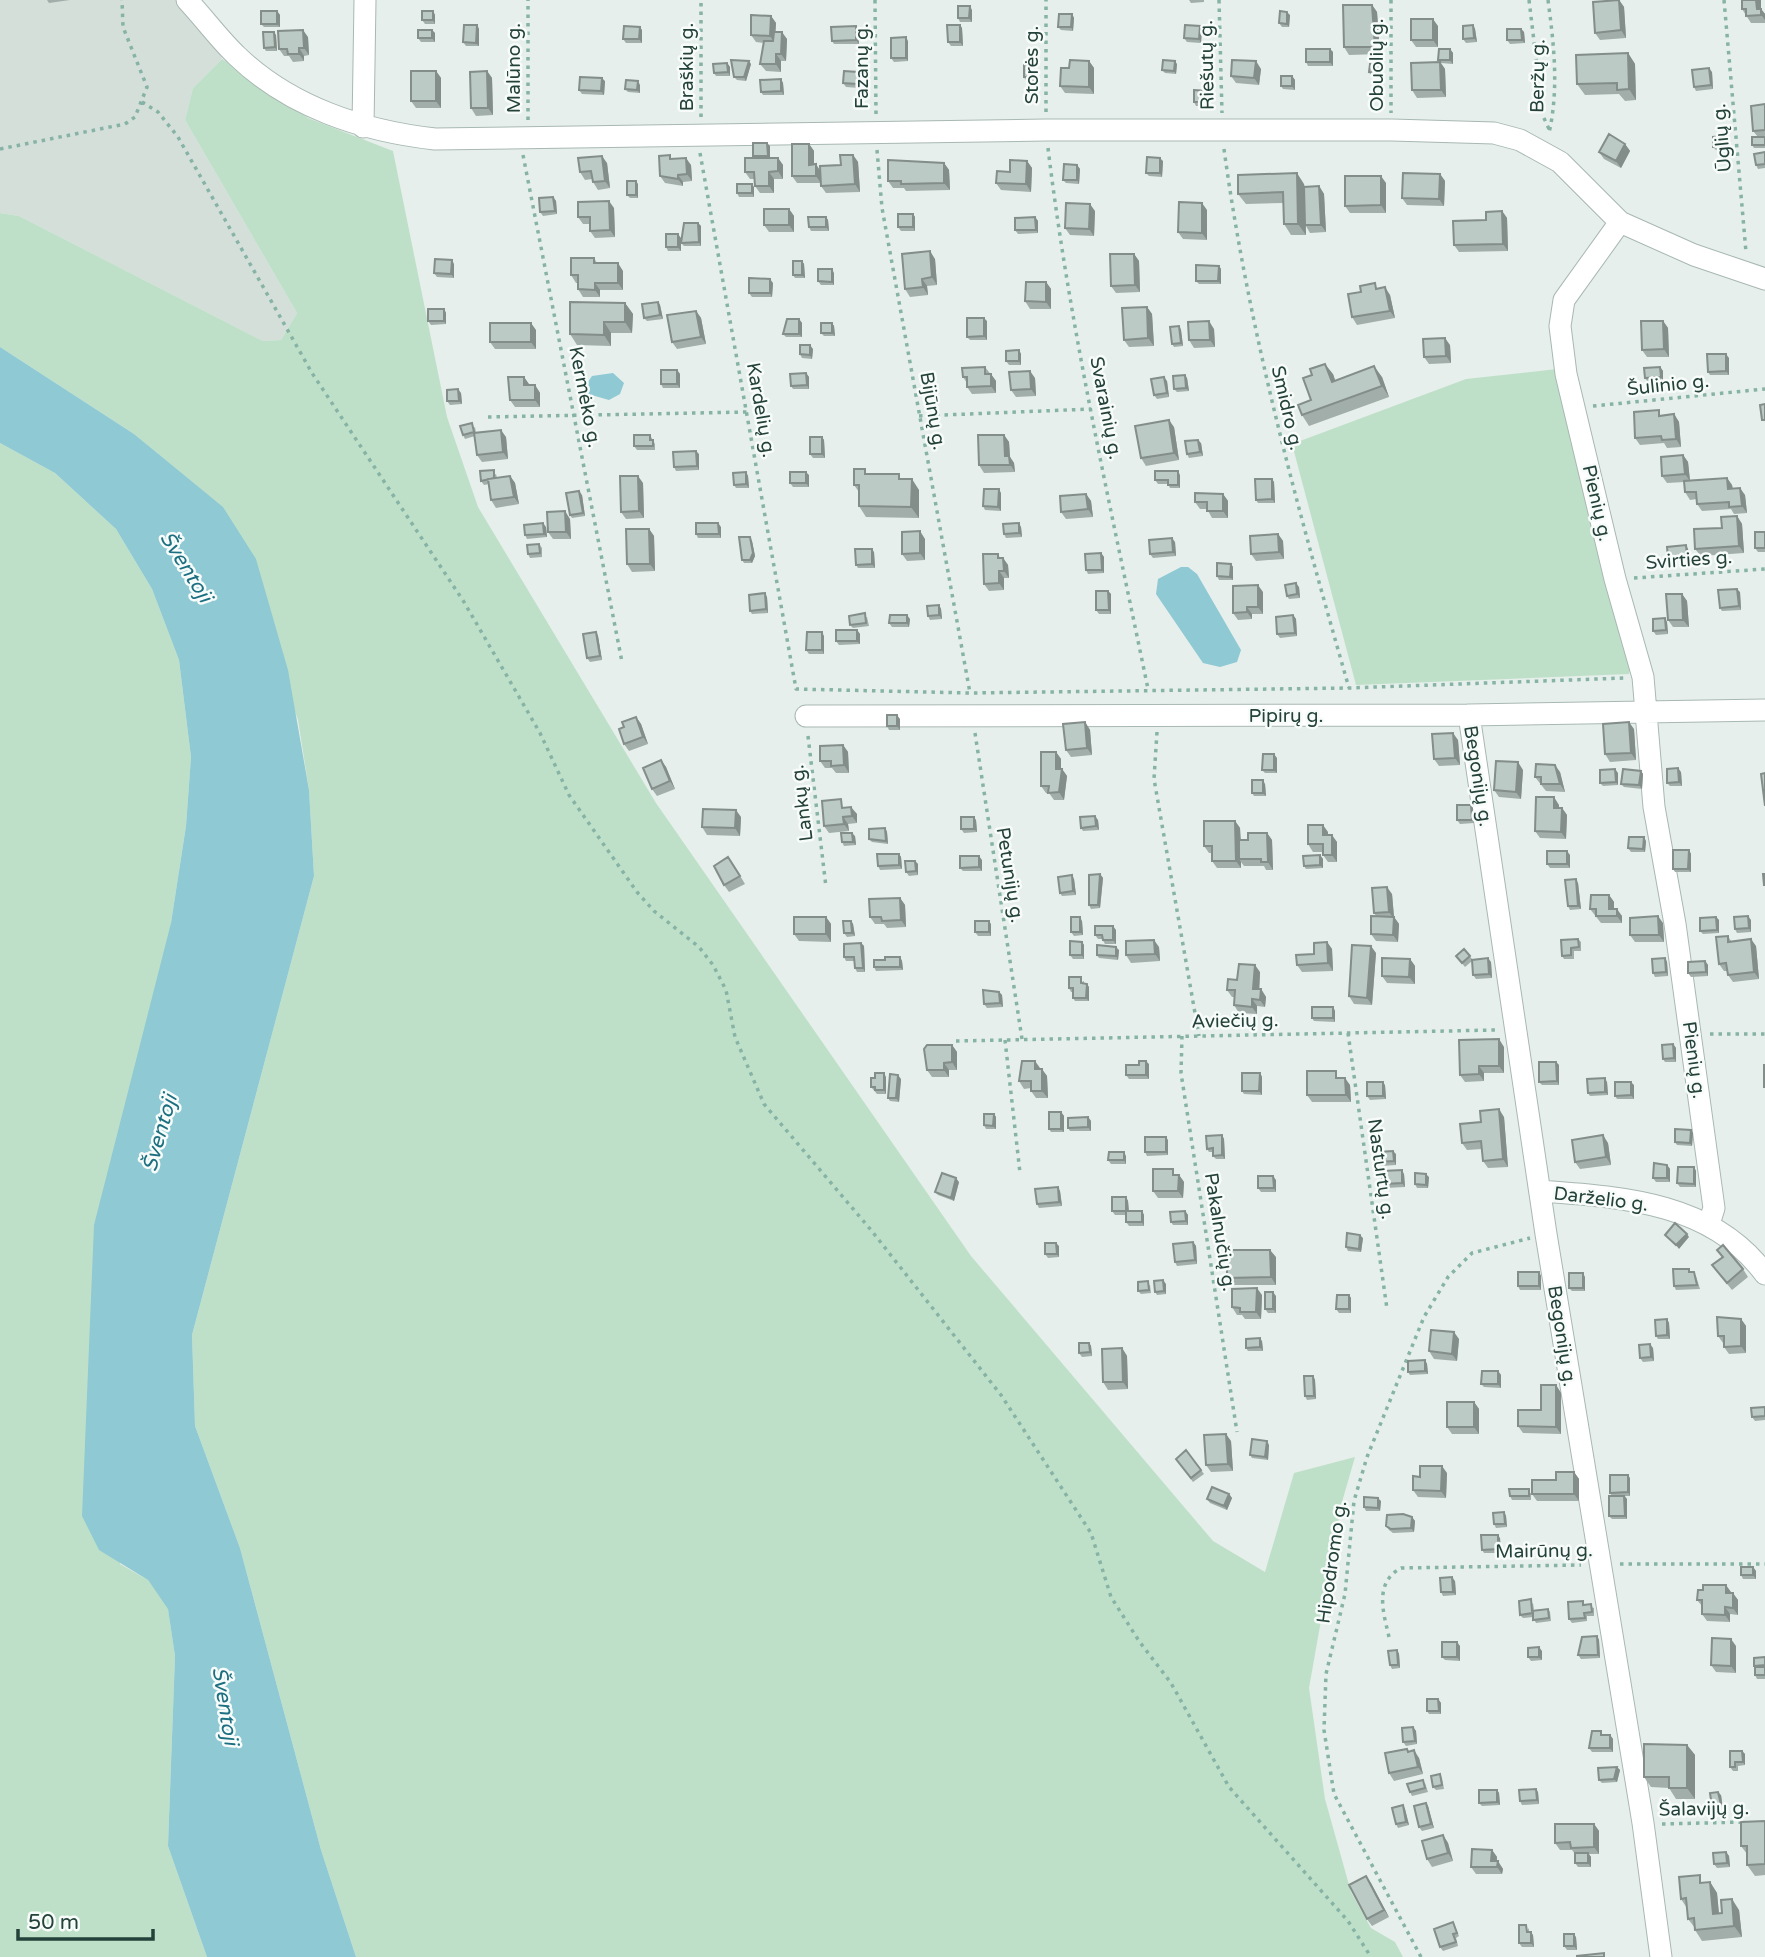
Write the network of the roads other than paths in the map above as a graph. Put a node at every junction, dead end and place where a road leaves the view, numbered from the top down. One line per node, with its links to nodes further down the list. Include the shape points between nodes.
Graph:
1 (187, 0): 3 (street, via 237,56 270,83)
2 (365, 0): 3 (street)
3 (363, 127): 4 (street, via 435,139 1046,130 1494,133 1520,140 1560,162)
4 (1620, 222): 5 (street, via 1665,244); 6 (street, Pienių g., via 1564,300 1560,326 1574,408 1643,677)
5 (1757, 276)
6 (1647, 709): 7 (street, Pipirų g.); 8 (street, Pipirų g.); 11 (street, Pienių g., via 1654,807 1714,1208)
7 (1765, 710)
8 (1469, 715): 9 (street, Pipirų g.); 10 (street, Begonijų g.)
9 (806, 716)
10 (1539, 1191): 11 (street, Darželio g., via 1609,1196 1664,1207); 13 (street, Begonijų g.)
11 (1709, 1224): 12 (street, Darželio g., via 1749,1255)
12 (1765, 1274)
13 (1661, 1957)

